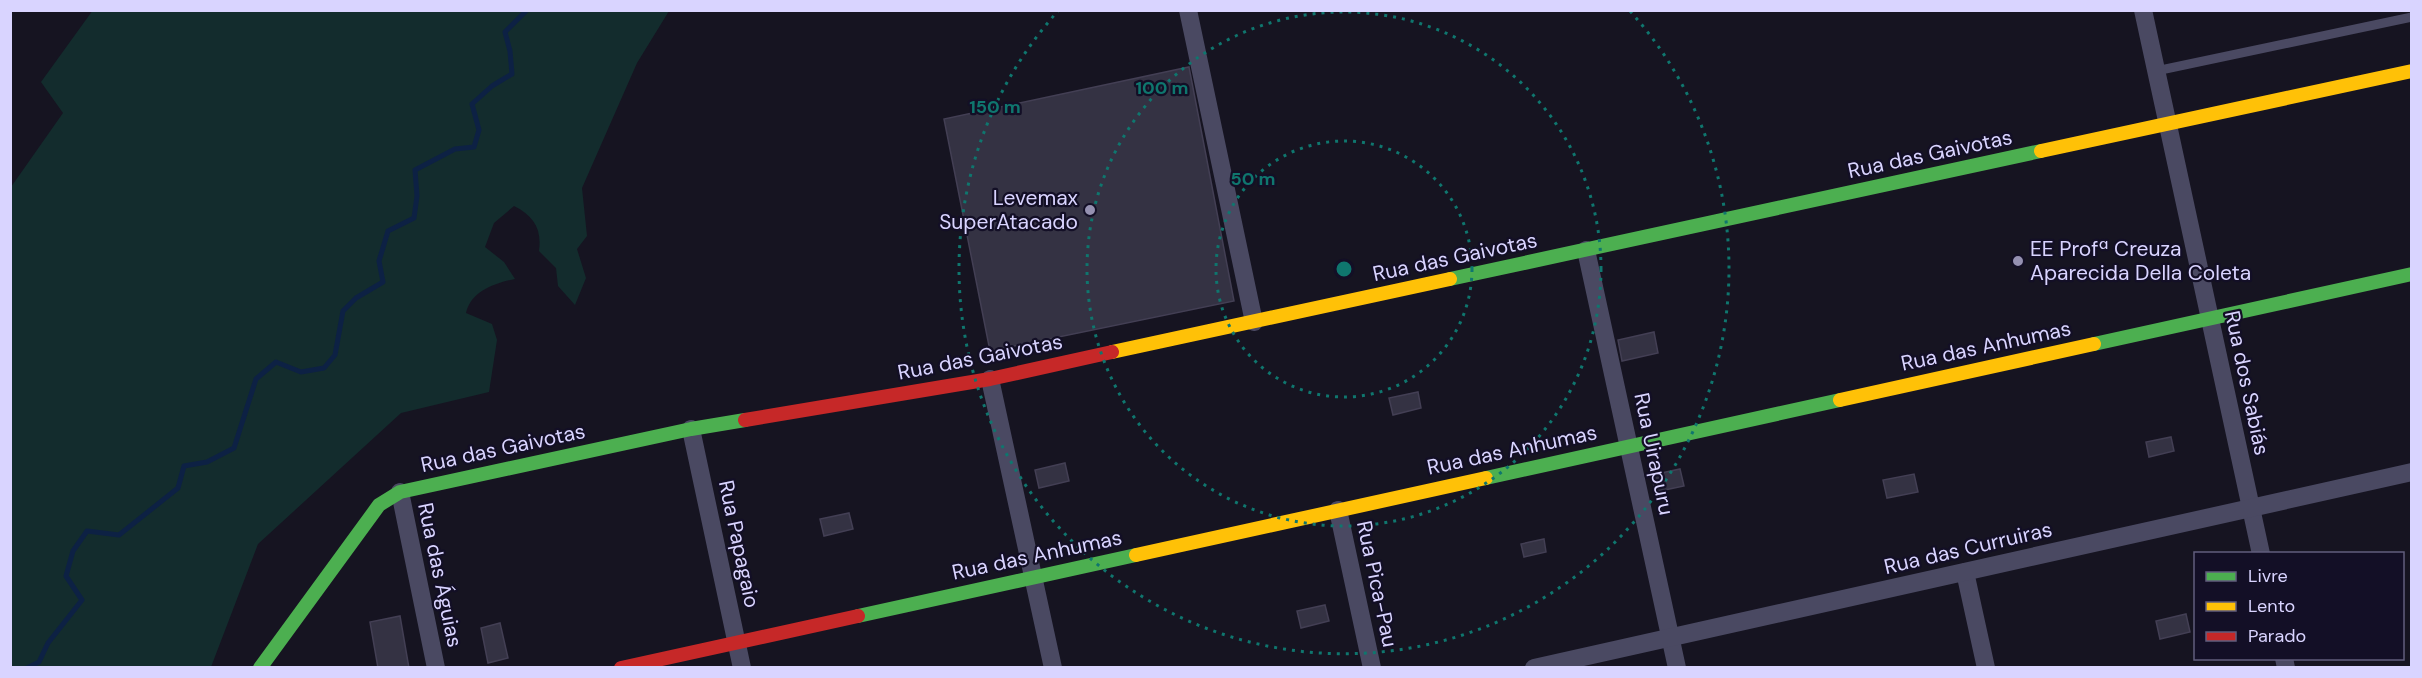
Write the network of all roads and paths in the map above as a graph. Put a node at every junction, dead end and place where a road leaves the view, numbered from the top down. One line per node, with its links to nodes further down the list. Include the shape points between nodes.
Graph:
1 (1188, 10): 10 (street)
2 (2143, 10): 4 (street, Rua dos Sabiás)
3 (2412, 17): 4 (lane)
4 (2156, 71): 6 (street, Rua dos Sabiás)
5 (2412, 71): 6 (street, Rua das Gaivotas)
6 (2168, 124): 7 (street, Rua das Gaivotas); 9 (street, Rua dos Sabiás)
7 (1586, 250): 10 (street, Rua das Gaivotas); 13 (street, Rua Uirapuru)
8 (2412, 274): 9 (street, Rua das Anhumas)
9 (2210, 318): 13 (street, Rua das Anhumas); 16 (street, Rua dos Sabiás)
10 (1254, 322): 11 (street, Rua das Gaivotas)
11 (990, 379): 12 (street, Rua das Gaivotas); 20 (street)
12 (691, 429): 15 (street, Rua das Gaivotas); 22 (street, Rua Papagaio)
13 (1629, 446): 17 (street, Rua das Anhumas); 21 (street, Rua Uirapuru)
14 (2412, 472): 16 (street, Rua das Curruiras)
15 (399, 492): 23 (street, via 379,505); 24 (street, Rua das Águias)
16 (2251, 508): 18 (street, Rua dos Sabiás); 19 (street, Rua das Curruiras)
17 (1338, 510): 20 (street, Rua das Anhumas); 28 (street, Rua Pica-Pau)
18 (2261, 552)
19 (1965, 572): 21 (street, Rua das Curruiras); 31 (street)
20 (1033, 577): 22 (street, Rua das Anhumas); 27 (street)
21 (1671, 637): 29 (street, Rua das Curruiras); 30 (street, Rua Uirapuru)
22 (737, 642): 25 (street, Rua das Anhumas); 26 (street, Rua Papagaio)
23 (260, 668)
24 (436, 668)
25 (621, 668)
26 (742, 668)
27 (1053, 668)
28 (1372, 668)
29 (1534, 668)
30 (1677, 668)
31 (1986, 668)

